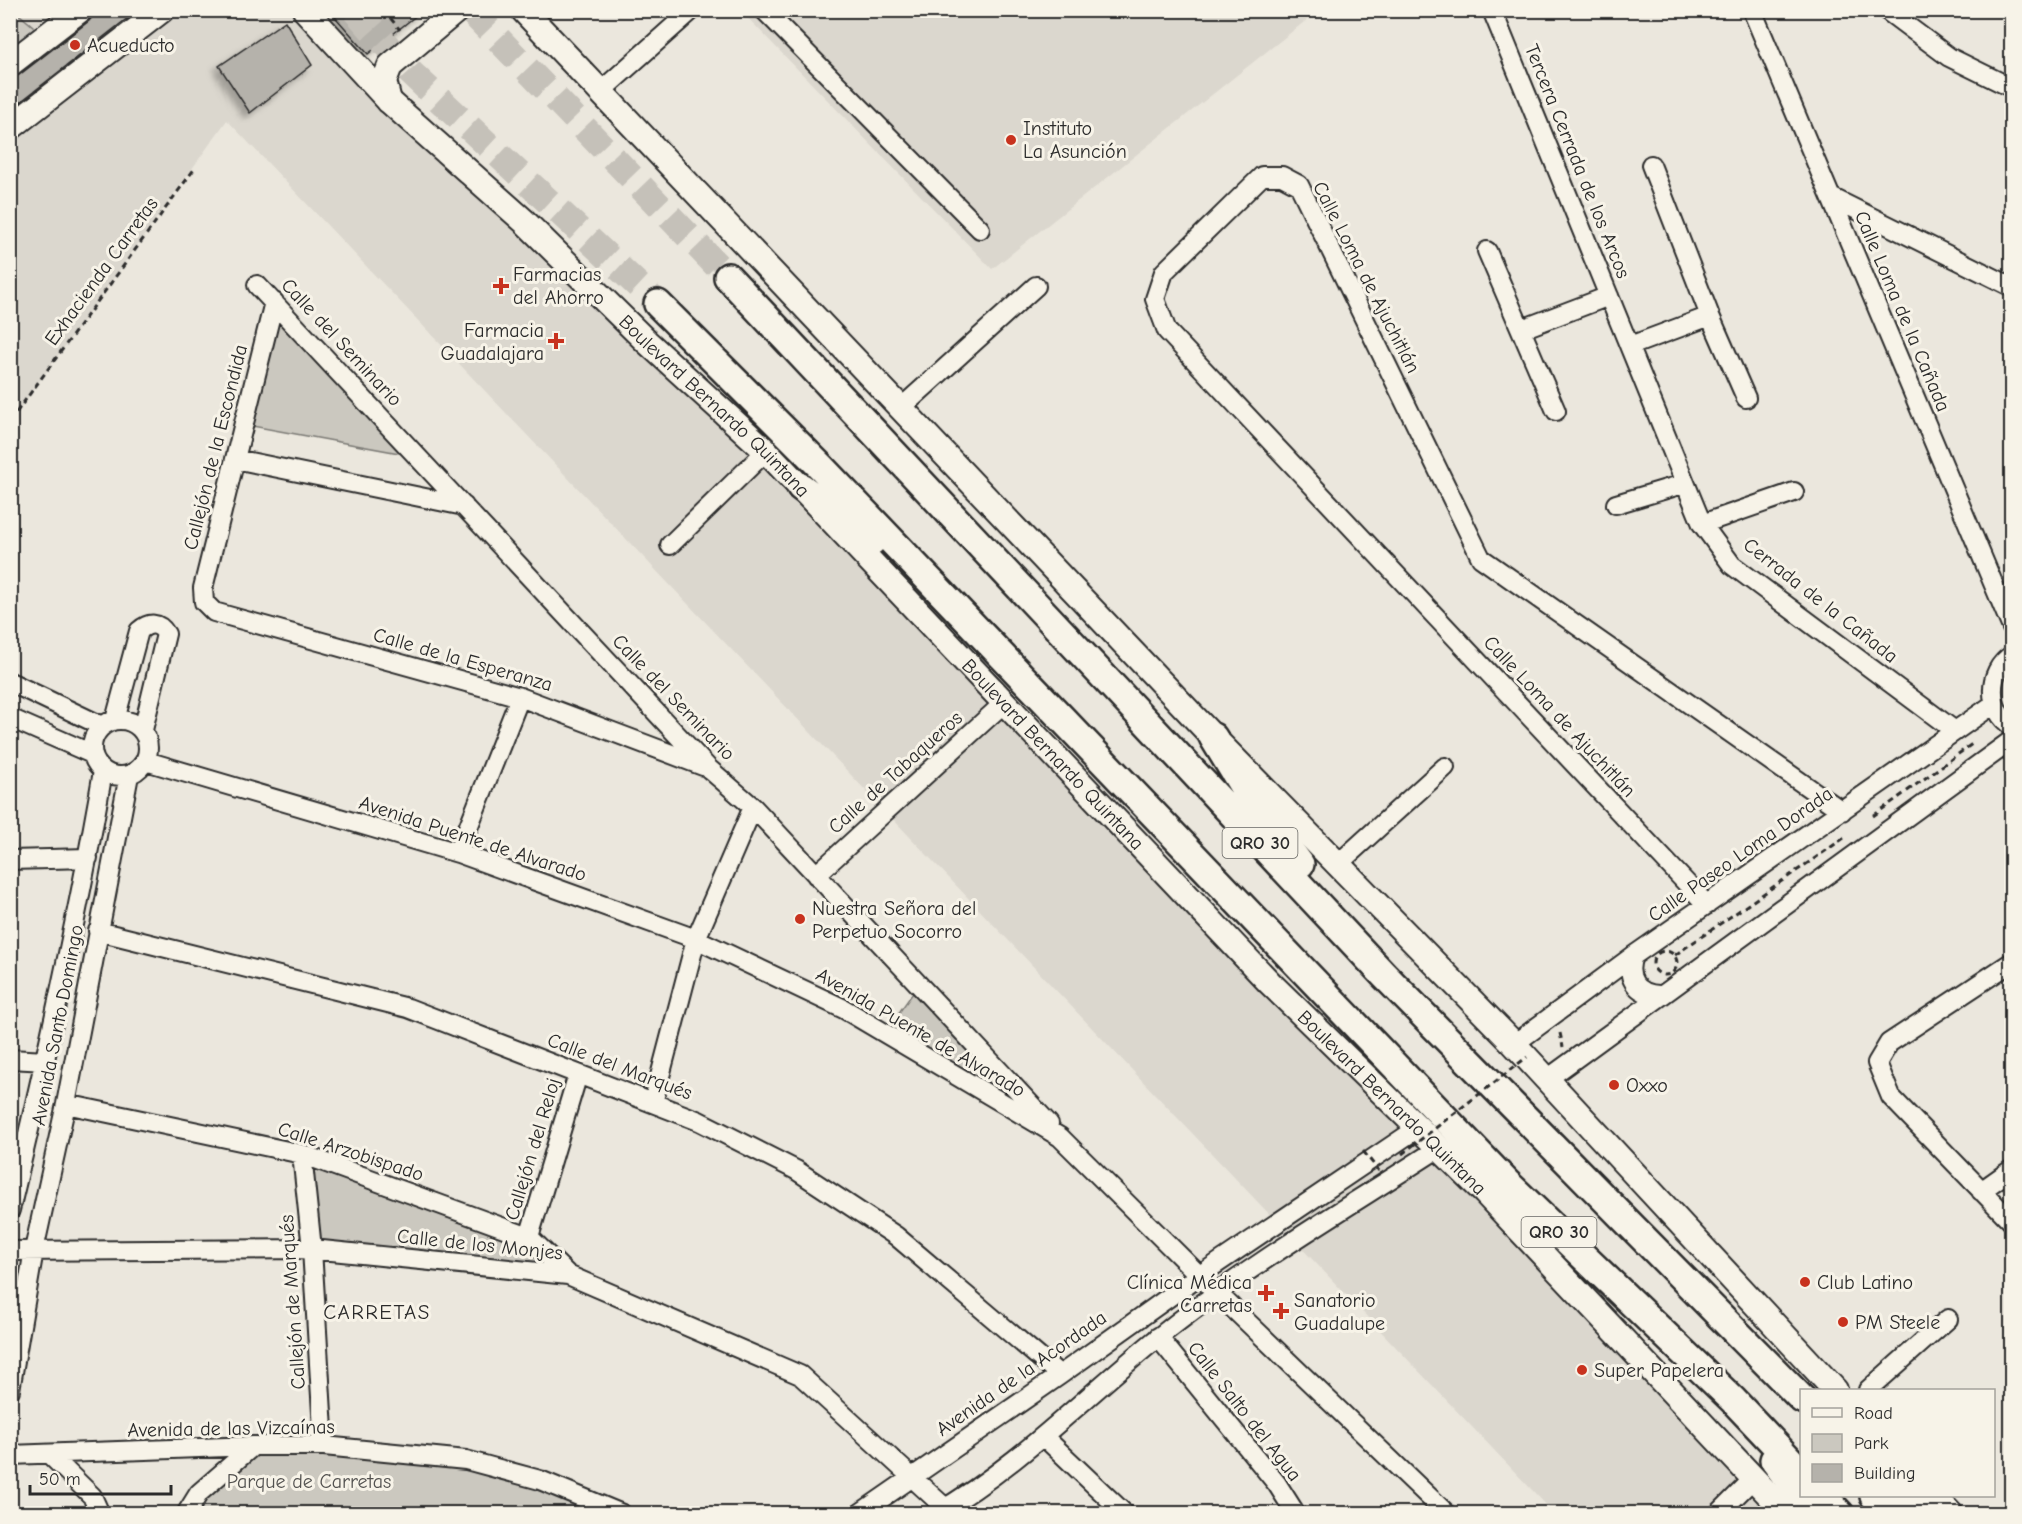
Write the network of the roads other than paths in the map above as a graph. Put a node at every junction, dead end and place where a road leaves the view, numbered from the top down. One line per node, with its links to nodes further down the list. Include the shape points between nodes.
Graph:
1 (80, 10): 11 (main road)
2 (162, 10): 15 (main road)
3 (305, 10): 14 (main road, Boulevard Bernardo Quintana)
4 (457, 10): 14 (main road, via 390,66 384,81)
5 (523, 10): 13 (main road)
6 (692, 10): 13 (street)
7 (764, 10): 18 (street)
8 (1492, 10): 24 (street, Tercera Cerrada de los Arcos)
9 (1752, 10): 17 (street, Calle Loma de la Cañada)
10 (1886, 10): 12 (street, via 1949,57)
11 (10, 64)
12 (2012, 88)
13 (599, 93): 31 (main road)
14 (389, 101): 33 (main road, Boulevard Bernardo Quintana, via 524,220 647,342)
15 (10, 128)
16 (1651, 165): 27 (street)
17 (1830, 197): 23 (street); 43 (street, Calle Loma de la Cañada)
18 (980, 229)
19 (1487, 251): 28 (street)
20 (728, 277): 75 (highway, QRO 30)
21 (257, 285): 25 (street, Calle del Seminario)
22 (1036, 285): 31 (street)
23 (2012, 288)
24 (1609, 296): 28 (street, Tercera Cerrada de los Arcos); 29 (street, Tercera Cerrada de los Arcos)
25 (274, 302): 34 (street, Callejón de la Escondida); 39 (street, Calle del Seminario)
26 (658, 304): 62 (highway, Boulevard Bernardo Quintana / QRO 30)
27 (1710, 316): 29 (street); 30 (street)
28 (1522, 329): 32 (street)
29 (1630, 346): 35 (street, Tercera Cerrada de los Arcos)
30 (1746, 398)
31 (900, 409): 54 (main road)
32 (1556, 411)
33 (766, 451): 36 (main road, Boulevard Bernardo Quintana); 41 (street)
34 (235, 459): 39 (street); 42 (street, Callejón de la Escondida, via 203,588)
35 (1683, 484): 38 (street); 40 (street, Cerrada de la Cañada)
36 (801, 487): 47 (main road, Boulevard Bernardo Quintana); 62 (highway, via 866,535 1101,774)
37 (1794, 492): 40 (street)
38 (1616, 504)
39 (464, 506): 59 (street, Calle del Seminario)
40 (1702, 524): 53 (street, Cerrada de la Cañada, via 1732,565)
41 (670, 545)
42 (204, 602): 46 (street, Calle de la Esperanza, via 214,612)
43 (2012, 628)
44 (2012, 655): 48 (street, via 1996,672 1992,687)
45 (10, 682): 50 (street)
46 (520, 697): 59 (street, Calle de la Esperanza); 65 (street)
47 (1004, 703): 69 (street, Calle de Tabaqueros); 84 (main road, Boulevard Bernardo Quintana, via 1270,983)
48 (1994, 704): 51 (street, via 2004,722); 53 (street, Calle Paseo Loma Dorada)
49 (10, 718): 56 (street)
50 (109, 723): 52 (street, via 125,720); 52 (street, via 139,631 155,624 166,634); 56 (street, via 96,734)
51 (2012, 726)
52 (143, 730): 57 (street, via 148,740)
53 (1955, 731): 64 (street, Calle Paseo Loma Dorada)
54 (1213, 737): 68 (main road); 75 (highway, via 1249,796)
55 (2012, 740): 76 (street)
56 (92, 754): 60 (street)
57 (146, 761): 61 (street); 65 (street, Avenida Puente de Alvarado)
58 (1445, 767): 68 (street)
59 (708, 768): 63 (street, Calle del Seminario)
60 (103, 771): 61 (street); 66 (street, Avenida Santo Domingo)
61 (129, 775): 71 (street, Avenida Santo Domingo)
62 (1132, 792): 106 (highway, Boulevard Bernardo Quintana / QRO 30, via 1508,1184)
63 (753, 807): 69 (street, Calle del Seminario); 72 (street)
64 (1842, 811): 70 (street, Calle Paseo Loma Dorada); 70 (street, Calle Loma de Ajuchitlán, via 1481,558 1299,185 1282,176 1262,176 1164,272 1155,299 1167,331)
65 (458, 853): 72 (street, Avenida Puente de Alvarado)
66 (88, 858): 67 (street); 79 (street, Avenida Santo Domingo)
67 (10, 860)
68 (1338, 864): 77 (main road)
69 (816, 875): 85 (street, Calle del Seminario)
70 (1707, 905): 73 (street, Calle Paseo Loma Dorada)
71 (98, 931): 80 (street, Calle del Marqués, via 408,1008); 83 (street, Avenida Santo Domingo)
72 (696, 939): 82 (street); 85 (street, Avenida Puente de Alvarado, via 844,1009)
73 (1633, 956): 76 (street, via 1633,982 1649,994); 77 (street, Calle Paseo Loma Dorada, via 1548,1017)
74 (2012, 962): 89 (street, via 1889,1043 1877,1063 1891,1097)
75 (1384, 975): 105 (highway, QRO 30)
76 (1659, 995): 81 (street)
77 (1521, 1050): 81 (main road)
78 (10, 1059): 79 (street)
79 (46, 1061): 90 (street, Avenida Santo Domingo)
80 (578, 1074): 82 (street, Calle del Marqués); 92 (street, Callejón del Reloj)
81 (1546, 1080): 102 (main road)
82 (653, 1103): 101 (street, Calle del Marqués, via 699,1121 796,1170 896,1236)
83 (66, 1104): 87 (street, Calle Arzobispado); 94 (street, Avenida Santo Domingo)
84 (1418, 1128): 86 (main road, Boulevard Bernardo Quintana); 97 (street, Avenida de la Acordada)
85 (1060, 1137): 97 (street, Avenida Puente de Alvarado)
86 (1439, 1148): 98 (street); 115 (main road, Boulevard Bernardo Quintana)
87 (302, 1154): 92 (street, Calle Arzobispado); 93 (street, Callejón de Marqués)
88 (2012, 1169): 89 (street)
89 (1981, 1191): 91 (street)
90 (10, 1210)
91 (2012, 1222)
92 (529, 1237): 96 (street, Calle Arzobispado)
93 (312, 1249): 94 (street, Calle de los Monjes); 96 (street, Calle de los Monjes); 109 (street, Callejón de Marqués)
94 (34, 1250): 95 (street, Calle de los Monjes); 104 (street, Avenida Santo Domingo)
95 (10, 1251)
96 (568, 1275): 113 (street, Calle de los Monjes, via 800,1376)
97 (1200, 1275): 98 (street, Avenida Puente de Alvarado); 101 (street, Avenida de la Acordada)
98 (1216, 1292): 100 (street); 126 (street, Avenida Puente de Alvarado)
99 (1948, 1319): 103 (street)
100 (1158, 1337): 107 (street); 125 (street, Calle Salto del Agua, via 1277,1484)
101 (1060, 1375): 113 (street, Avenida de la Acordada)
102 (1834, 1389)
103 (1870, 1389)
104 (10, 1390)
105 (1800, 1397)
106 (1733, 1400): 112 (highway, Boulevard Bernardo Quintana / QRO 30); 114 (highway)
107 (1043, 1436): 119 (street); 124 (street)
108 (253, 1446): 109 (street, Avenida de las Vizcaínas); 110 (street, Avenida de las Vizcaínas); 121 (street, via 199,1493)
109 (324, 1446): 122 (street, Avenida de las Vizcaínas, via 466,1460 540,1480)
110 (49, 1454): 111 (street, Avenida de las Vizcaínas); 120 (street, via 92,1496)
111 (10, 1455)
112 (1800, 1471)
113 (913, 1476): 119 (street, Calle de los Monjes); 123 (street, Avenida de la Acordada)
114 (1800, 1476)
115 (1753, 1479): 127 (street); 128 (main road, Boulevard Bernardo Quintana)
116 (1875, 1497): 129 (highway)
117 (1903, 1497): 130 (highway)
118 (1935, 1497): 131 (main road)
119 (945, 1511)
120 (100, 1514)
121 (186, 1514)
122 (622, 1514)
123 (859, 1514)
124 (1125, 1514)
125 (1296, 1514)
126 (1447, 1514)
127 (1718, 1514)
128 (1787, 1514)
129 (1891, 1514)
130 (1922, 1514)
131 (1951, 1514)

